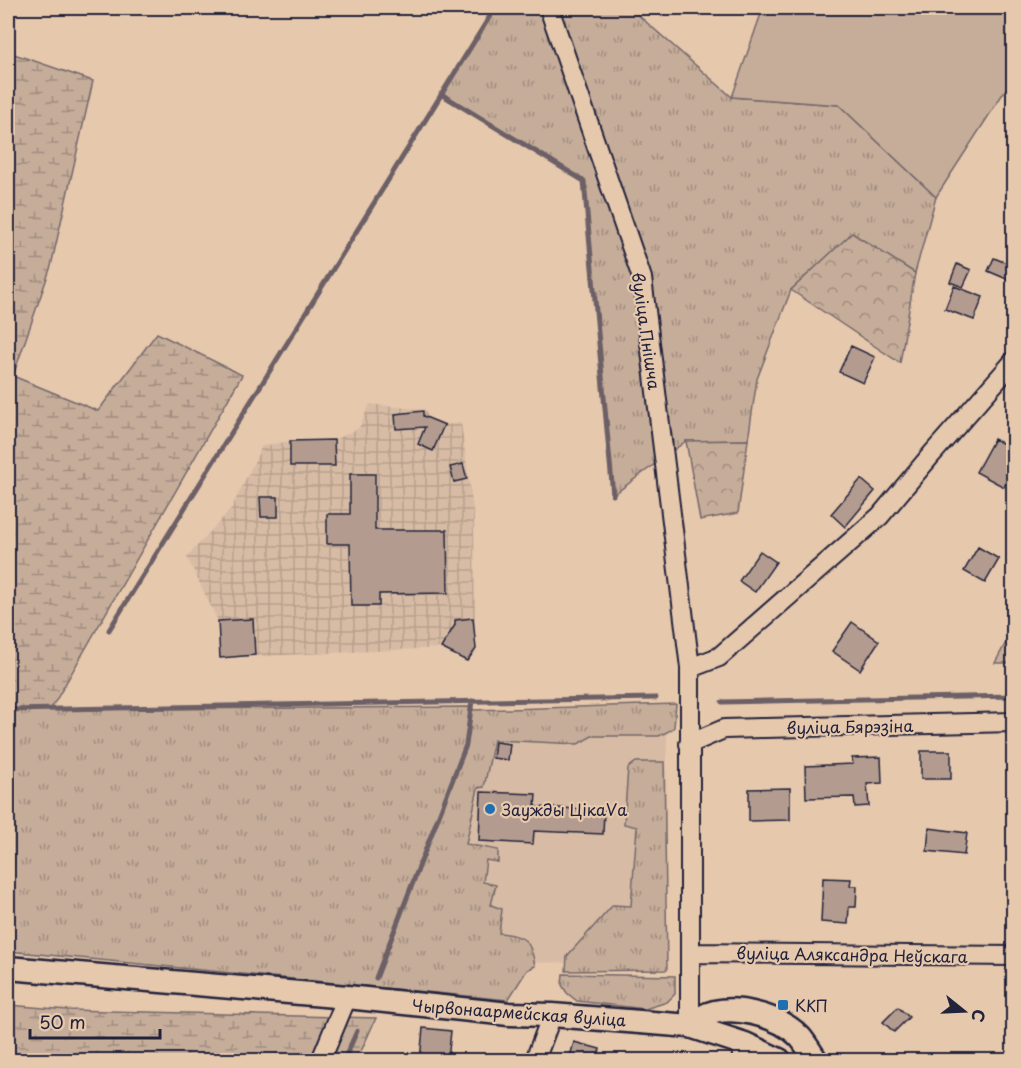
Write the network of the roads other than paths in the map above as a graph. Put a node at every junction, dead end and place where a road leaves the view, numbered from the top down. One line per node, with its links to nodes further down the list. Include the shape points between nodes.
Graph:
1 (549, 8): 3 (street, вуліца Пнішча, via 642,278)
2 (1014, 360): 3 (street, via 880,516 719,657)
3 (690, 668): 5 (street, вуліца Пнішча)
4 (1014, 722): 5 (street, вуліца Бярэзіна, via 724,729)
5 (689, 744): 6 (street, вуліца Пнішча)
6 (690, 952): 7 (street, вуліца Аляксандра Неўскага); 11 (street, вуліца Пнішча)
7 (1014, 956)
8 (8, 968): 9 (main road, Чырвонаармейская вуліца)
9 (347, 997): 10 (main road, Чырвонаармейская вуліца); 13 (street)
10 (552, 1015): 11 (main road, Чырвонаармейская вуліца); 14 (street)
11 (690, 1026): 12 (main road, Чырвонаармейская вуліца); 16 (main road, via 718,1011 764,1016 799,1037)
12 (743, 1052): 15 (main road, Чырвонаармейская вуліца)
13 (321, 1060)
14 (535, 1060)
15 (779, 1060)
16 (816, 1060)

